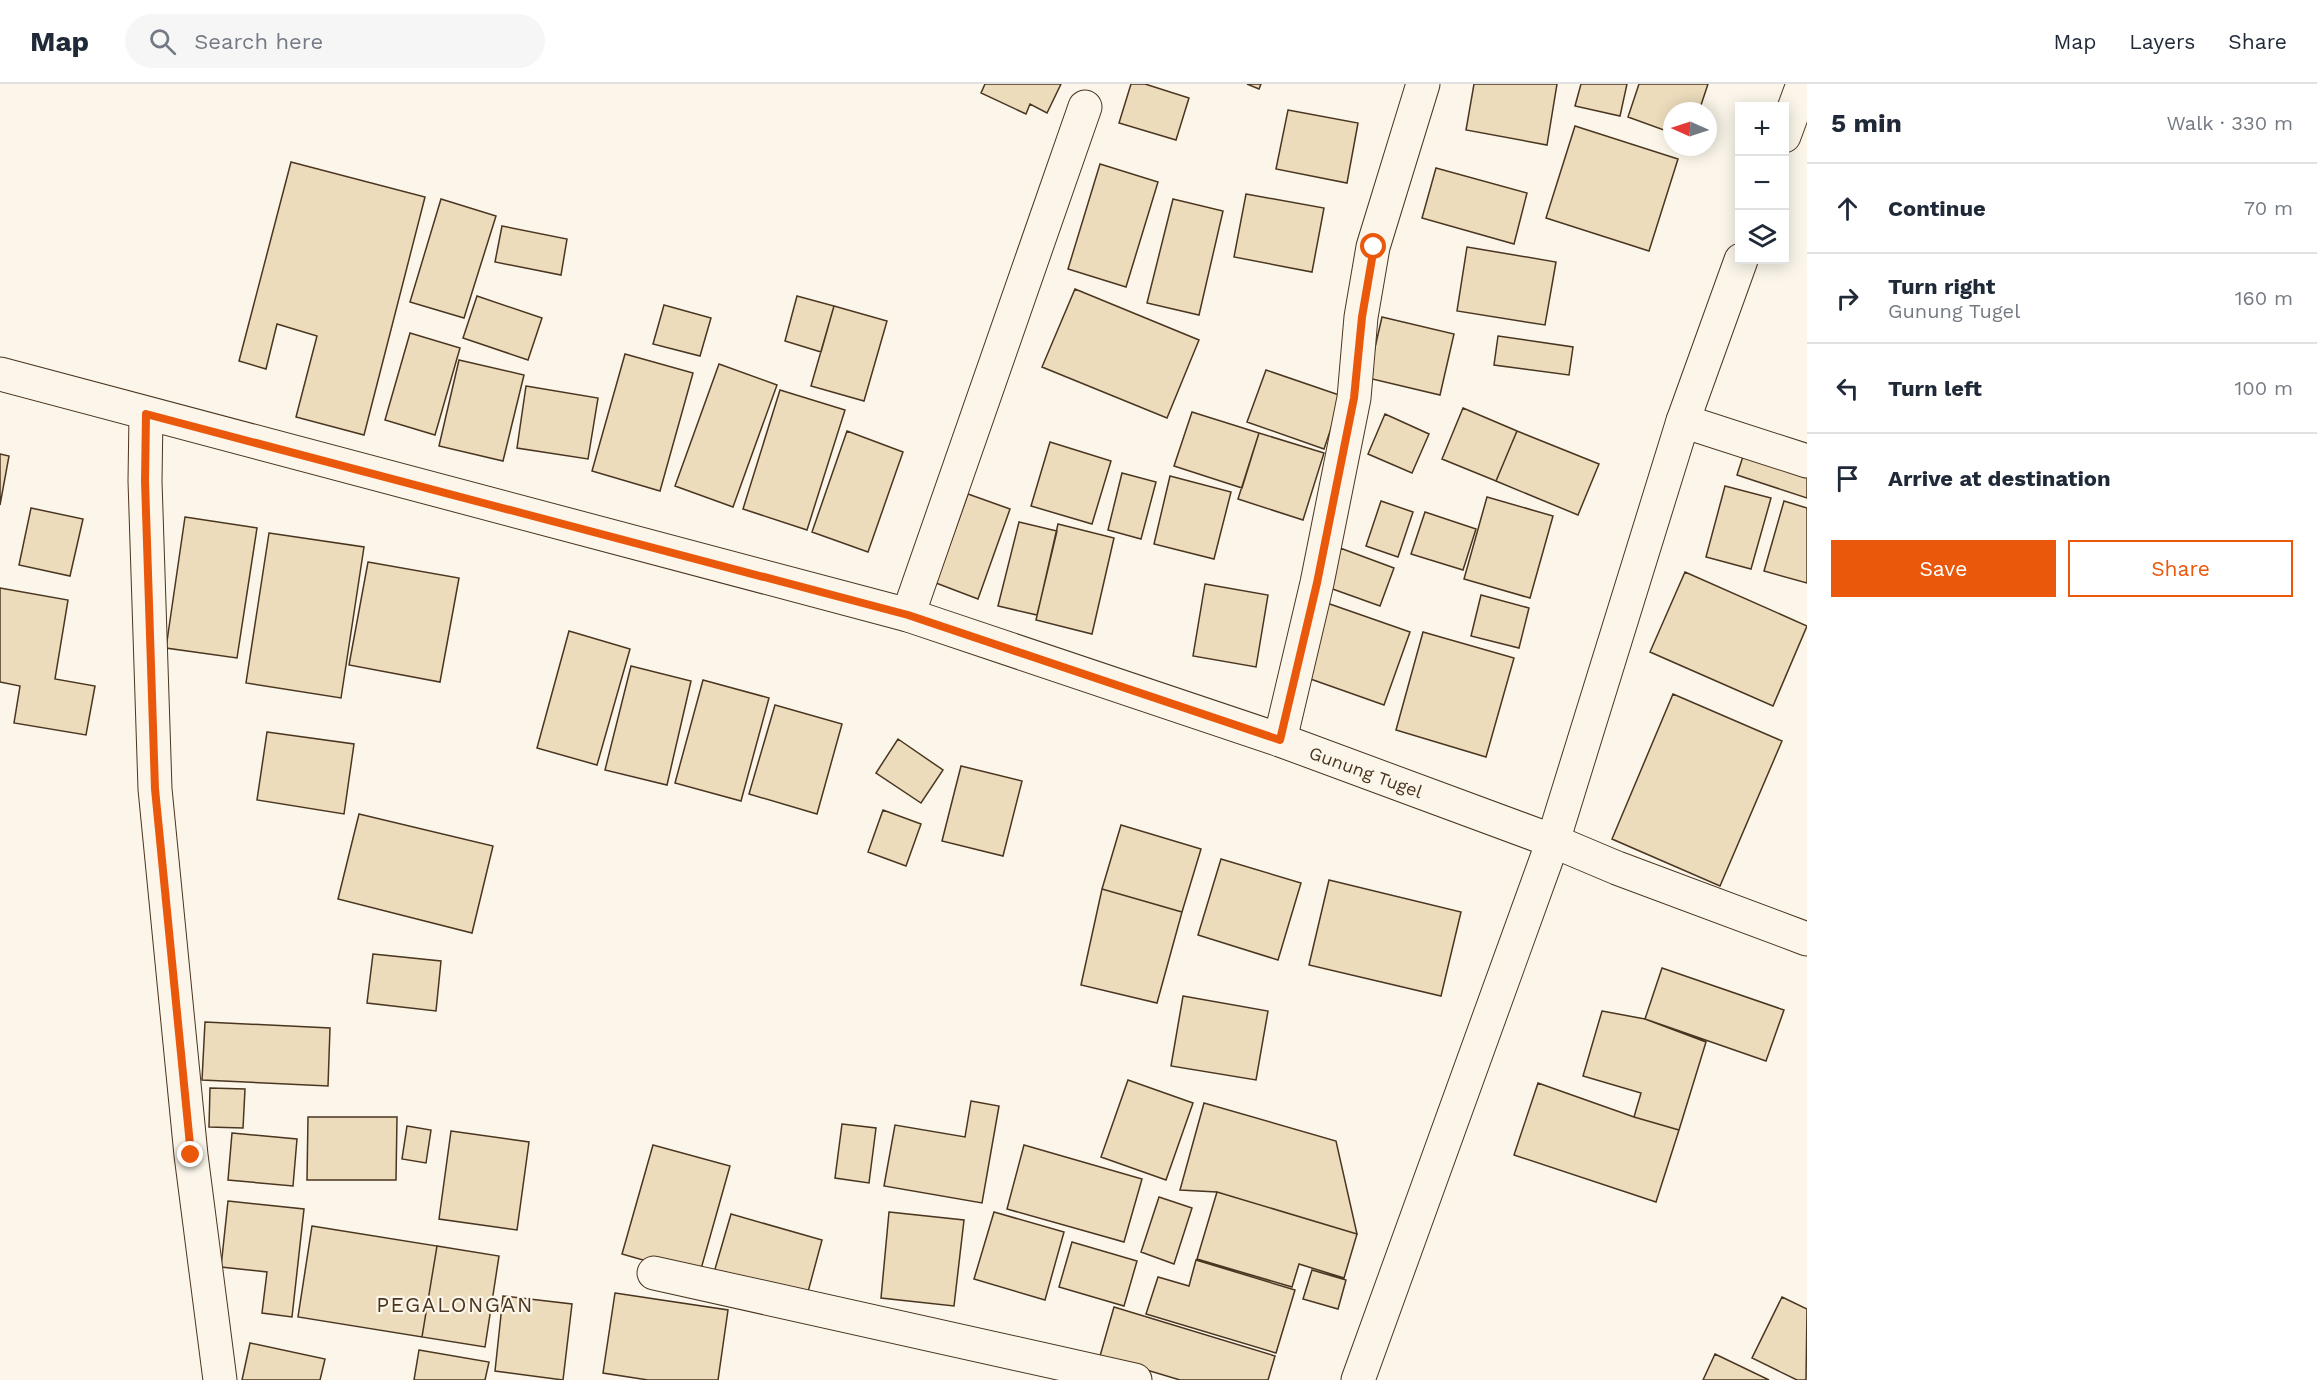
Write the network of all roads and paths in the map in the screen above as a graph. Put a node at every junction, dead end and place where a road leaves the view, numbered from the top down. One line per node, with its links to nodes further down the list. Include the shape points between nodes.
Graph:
1 (1423, 84): 11 (street, via 1374,247 1354,398)
2 (1803, 84): 4 (street)
3 (1085, 107): 10 (street)
4 (1789, 124)
5 (1740, 264): 8 (street)
6 (0, 374): 7 (street, Gunung Tugel)
7 (146, 414): 10 (street, Gunung Tugel); 15 (street, via 155,789 191,1155)
8 (1683, 421): 9 (street); 12 (street)
9 (1807, 461)
10 (908, 615): 11 (street, Gunung Tugel)
11 (1280, 740): 12 (street, Gunung Tugel)
12 (1553, 841): 13 (street, Gunung Tugel); 17 (street)
13 (1807, 939)
14 (654, 1273): 16 (street)
15 (220, 1380)
16 (1135, 1380)
17 (1358, 1380)

